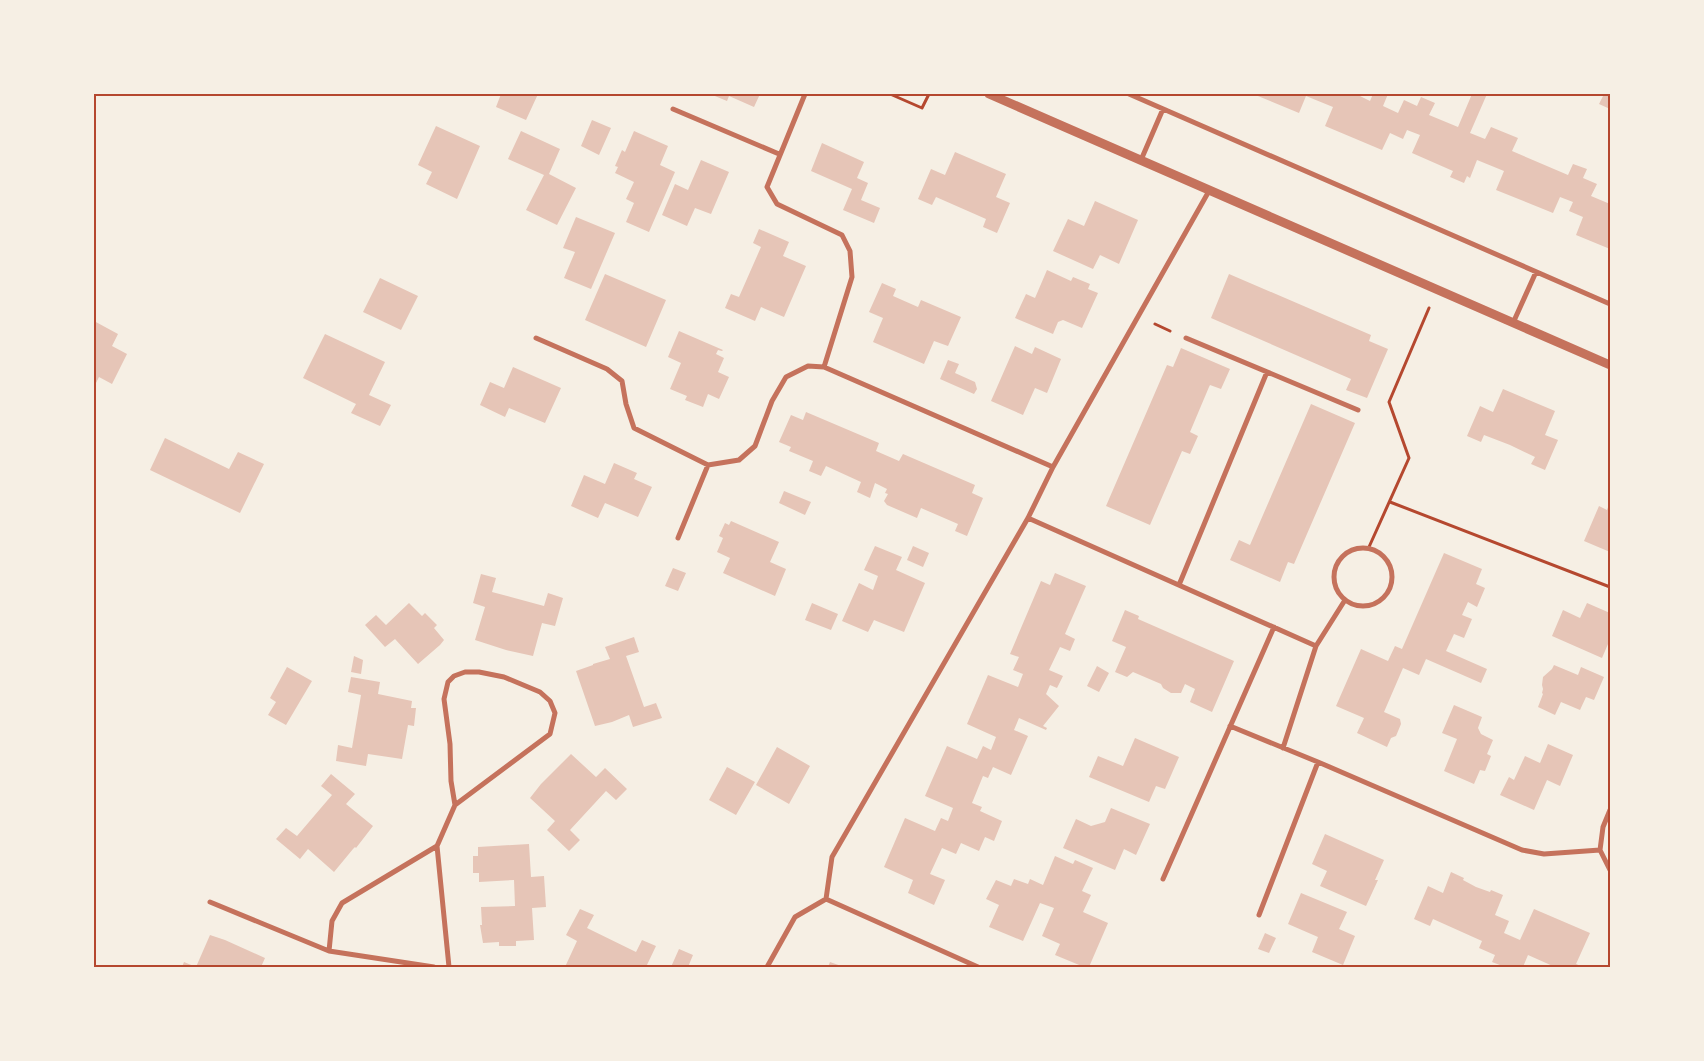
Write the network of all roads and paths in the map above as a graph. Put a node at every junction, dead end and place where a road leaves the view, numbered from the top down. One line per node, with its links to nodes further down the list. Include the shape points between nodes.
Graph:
1 (805, 94): 8 (street)
2 (890, 94): 3 (path, via 922,108)
3 (929, 94)
4 (989, 94): 9 (street)
5 (1129, 94): 7 (street)
6 (673, 109): 8 (street)
7 (1163, 109): 9 (street); 11 (street)
8 (779, 154): 19 (street, via 767,187 777,204 842,235 850,251 852,276)
9 (1141, 160): 10 (street)
10 (1209, 191): 12 (street); 14 (street)
11 (1536, 272): 13 (street); 15 (street)
12 (1437, 290): 15 (street); 24 (path, via 1389,402 1409,458)
13 (1610, 304)
14 (1138, 317): 17 (path); 23 (street)
15 (1513, 323): 18 (street)
16 (536, 338): 22 (street, via 607,369 622,381 634,428)
17 (1186, 338): 20 (street)
18 (1610, 365)
19 (824, 367): 22 (street, via 808,366 786,377 772,401 755,446 739,460); 23 (street)
20 (1267, 372): 21 (street); 28 (street)
21 (1358, 410)
22 (708, 464): 26 (street)
23 (1053, 467): 25 (street)
24 (1390, 502): 27 (path); 29 (path)
25 (1028, 518): 28 (street); 42 (street, via 832,857)
26 (678, 538)
27 (1369, 547): 30 (street, via 1353,548 1339,559 1333,574 1335,588); 30 (street, via 1384,554 1390,564 1394,577 1391,589 1383,600 1373,605 1361,607)
28 (1178, 586): 31 (street)
29 (1610, 587)
30 (1345, 600): 32 (street)
31 (1274, 628): 32 (street); 33 (street)
32 (1316, 646): 34 (street)
33 (1230, 726): 34 (street); 41 (street)
34 (1283, 748): 35 (street)
35 (1318, 762): 39 (street, via 1522,850 1544,854); 44 (street)
36 (455, 805): 36 (street, via 550,734 555,713 550,701 540,692 504,677 479,672 465,672 448,682 444,699); 38 (street)
37 (1610, 810): 39 (street, via 1603,827)
38 (437, 846): 45 (street, via 342,903 332,921); 47 (street)
39 (1600, 850): 40 (street)
40 (1610, 870)
41 (1163, 879)
42 (826, 899): 48 (street, via 795,917); 49 (street)
43 (210, 902): 45 (street)
44 (1259, 915)
45 (328, 952): 46 (street)
46 (434, 967)
47 (449, 967)
48 (767, 967)
49 (978, 967)

